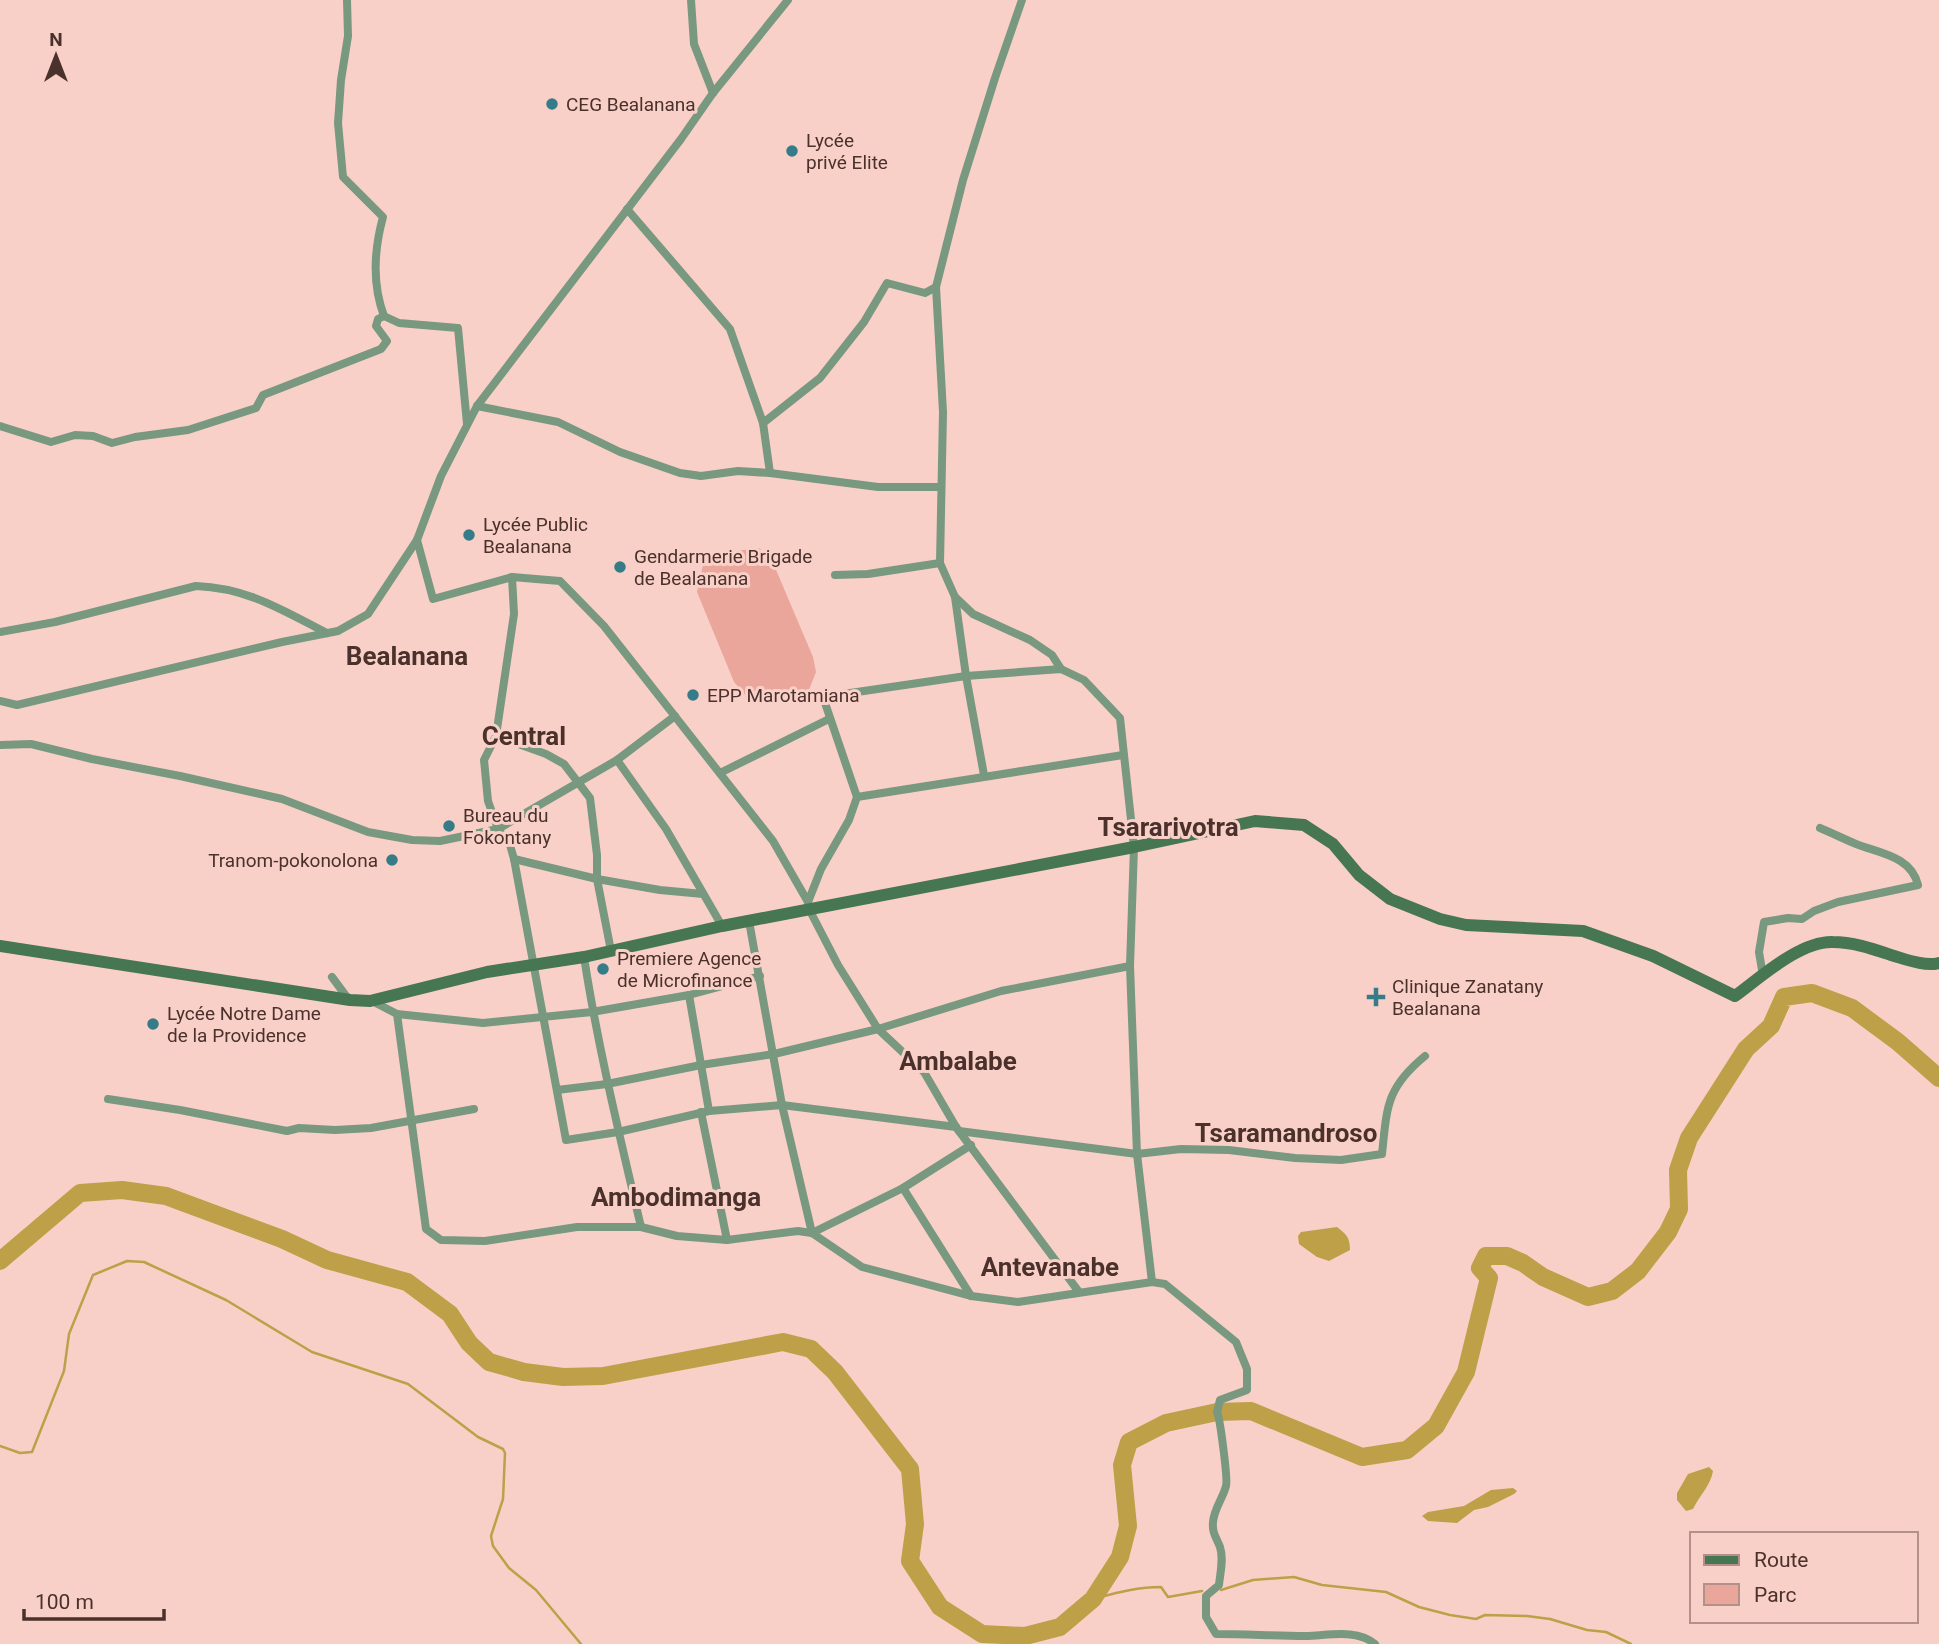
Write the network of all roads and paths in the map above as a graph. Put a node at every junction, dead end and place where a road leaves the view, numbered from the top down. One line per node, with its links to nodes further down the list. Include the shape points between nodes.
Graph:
1 (347, 0): 8 (street, via 348,36 338,123 342,177 383,217 375,273)
2 (691, 0): 5 (street, via 694,44)
3 (788, 0): 5 (street)
4 (1022, 0): 7 (street, via 963,180)
5 (713, 93): 6 (street)
6 (627, 209): 9 (street); 10 (street, via 730,329)
7 (936, 287): 10 (street, via 925,293 887,283 820,378); 14 (street, via 943,412)
8 (384, 316): 11 (street, via 376,326 387,341 381,349 263,395 256,408 188,430 112,443 75,435 51,442); 12 (street, via 399,323 458,328)
9 (477, 406): 12 (street); 13 (street, via 558,422 620,452 680,473)
10 (763, 423): 13 (street)
11 (0, 426)
12 (467, 428): 15 (street)
13 (770, 472): 14 (street, via 878,487)
14 (940, 487): 16 (street)
15 (417, 540): 18 (street, via 433,598); 21 (street, via 369,614)
16 (940, 563): 17 (street); 19 (street)
17 (835, 575)
18 (512, 577): 25 (street, via 560,580 604,626); 27 (street, via 514,614)
19 (955, 597): 22 (street, via 973,614 1030,640); 23 (street)
20 (0, 632): 21 (street, via 196,586 251,595)
21 (327, 633): 24 (street, via 17,705)
22 (1061, 669): 23 (street); 29 (street, via 1084,680 1121,718)
23 (966, 676): 26 (street, via 823,696); 32 (street)
24 (0, 701)
25 (675, 716): 30 (street); 31 (street)
26 (829, 719): 31 (street); 34 (street)
27 (496, 736): 33 (street, via 564,764); 36 (street, via 484,760 488,801)
28 (0, 745): 36 (street, via 31,744 282,799 368,832 412,840 440,841)
29 (1123, 755): 32 (street); 37 (street)
30 (617, 760): 33 (street); 40 (street, via 666,829)
31 (720, 772): 41 (street, via 773,841)
32 (985, 775): 34 (street)
33 (578, 783): 36 (street); 39 (street, via 590,798)
34 (857, 797): 41 (street)
35 (1820, 828): 51 (street, via 1892,856 1916,875 1918,885 1838,902 1802,919 1764,922 1759,952)
36 (498, 830): 38 (street)
37 (1134, 847): 41 (street); 49 (street); 51 (street, via 1255,821 1304,825 1333,844 1359,875 1390,899 1440,919 1466,925 1583,931 1653,956 1735,996)
38 (514, 859): 39 (street); 48 (street)
39 (597, 879): 40 (street); 45 (street)
40 (703, 894): 43 (street)
41 (808, 906): 42 (street); 59 (street)
42 (749, 921): 43 (street); 50 (street)
43 (722, 926): 45 (street)
44 (0, 946): 54 (street)
45 (611, 951): 46 (street)
46 (584, 957): 48 (street); 56 (street)
47 (1939, 963): 51 (street, via 1831,941 1798,951)
48 (535, 965): 55 (street); 58 (street)
49 (1130, 966): 59 (street, via 1001,991); 73 (street)
50 (760, 976): 53 (street); 60 (street)
51 (1763, 976)
52 (332, 977): 54 (street)
53 (689, 995): 56 (street); 62 (street)
54 (350, 1000): 55 (street)
55 (370, 1000): 57 (street)
56 (592, 1012): 58 (street); 63 (street)
57 (397, 1014): 58 (street, via 483,1023); 69 (street)
58 (543, 1018): 64 (street)
59 (878, 1029): 60 (street); 70 (street, via 924,1072)
60 (774, 1054): 62 (street); 66 (street)
61 (1425, 1056): 73 (street, via 1394,1088 1387,1104 1382,1154 1341,1160 1229,1150)
62 (701, 1065): 63 (street); 68 (street)
63 (607, 1084): 64 (street); 71 (street)
64 (556, 1090): 71 (street, via 566,1140)
65 (108, 1099): 69 (street, via 287,1131 371,1128)
66 (782, 1105): 68 (street); 70 (street); 76 (street)
67 (474, 1109): 69 (street)
68 (705, 1112): 71 (street); 77 (street)
69 (411, 1119): 75 (street, via 426,1229 441,1240 485,1241 577,1227)
70 (958, 1129): 72 (street); 73 (street)
71 (618, 1132): 75 (street)
72 (971, 1145): 74 (street); 79 (street)
73 (1137, 1154): 78 (street)
74 (903, 1188): 76 (street); 80 (street)
75 (641, 1227): 77 (street, via 677,1236)
76 (812, 1233): 77 (street); 80 (street, via 862,1267)
77 (727, 1240)
78 (1152, 1282): 79 (street); 81 (street, via 1165,1284 1236,1342 1247,1369 1247,1390 1220,1400 1217,1412 1228,1474 1213,1518 1213,1535 1221,1549 1219,1585 1206,1596 1206,1618 1216,1634 1343,1634)
79 (1079, 1292): 80 (street, via 1018,1301)
80 (971, 1296)
81 (1375, 1644)

